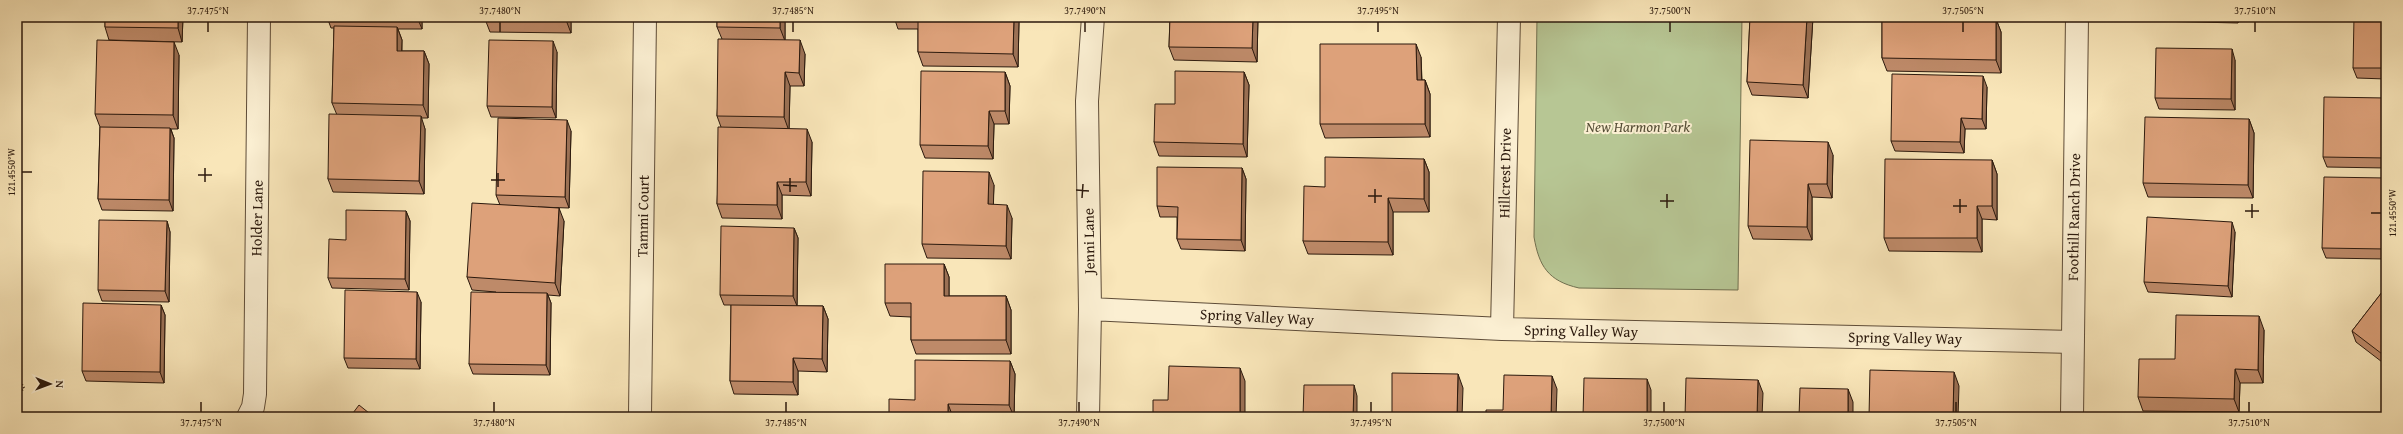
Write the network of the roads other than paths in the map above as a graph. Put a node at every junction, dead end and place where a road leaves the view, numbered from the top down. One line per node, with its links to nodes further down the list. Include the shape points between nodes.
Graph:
1 (259, 17): 10 (street, Holder Lane, via 255,394)
2 (645, 17): 9 (street, Tammi Court)
3 (1093, 17): 6 (street, Jenni Lane, via 1087,101)
4 (1509, 17): 7 (street, Hillcrest Drive)
5 (2077, 17): 8 (street, Foothill Ranch Drive)
6 (1090, 309): 7 (street, Spring Valley Way); 11 (street, Jenni Lane)
7 (1502, 329): 8 (street, Spring Valley Way)
8 (2073, 342): 12 (street, Foothill Ranch Drive)
9 (640, 415)
10 (248, 417)
11 (1088, 417)
12 (2072, 417)

